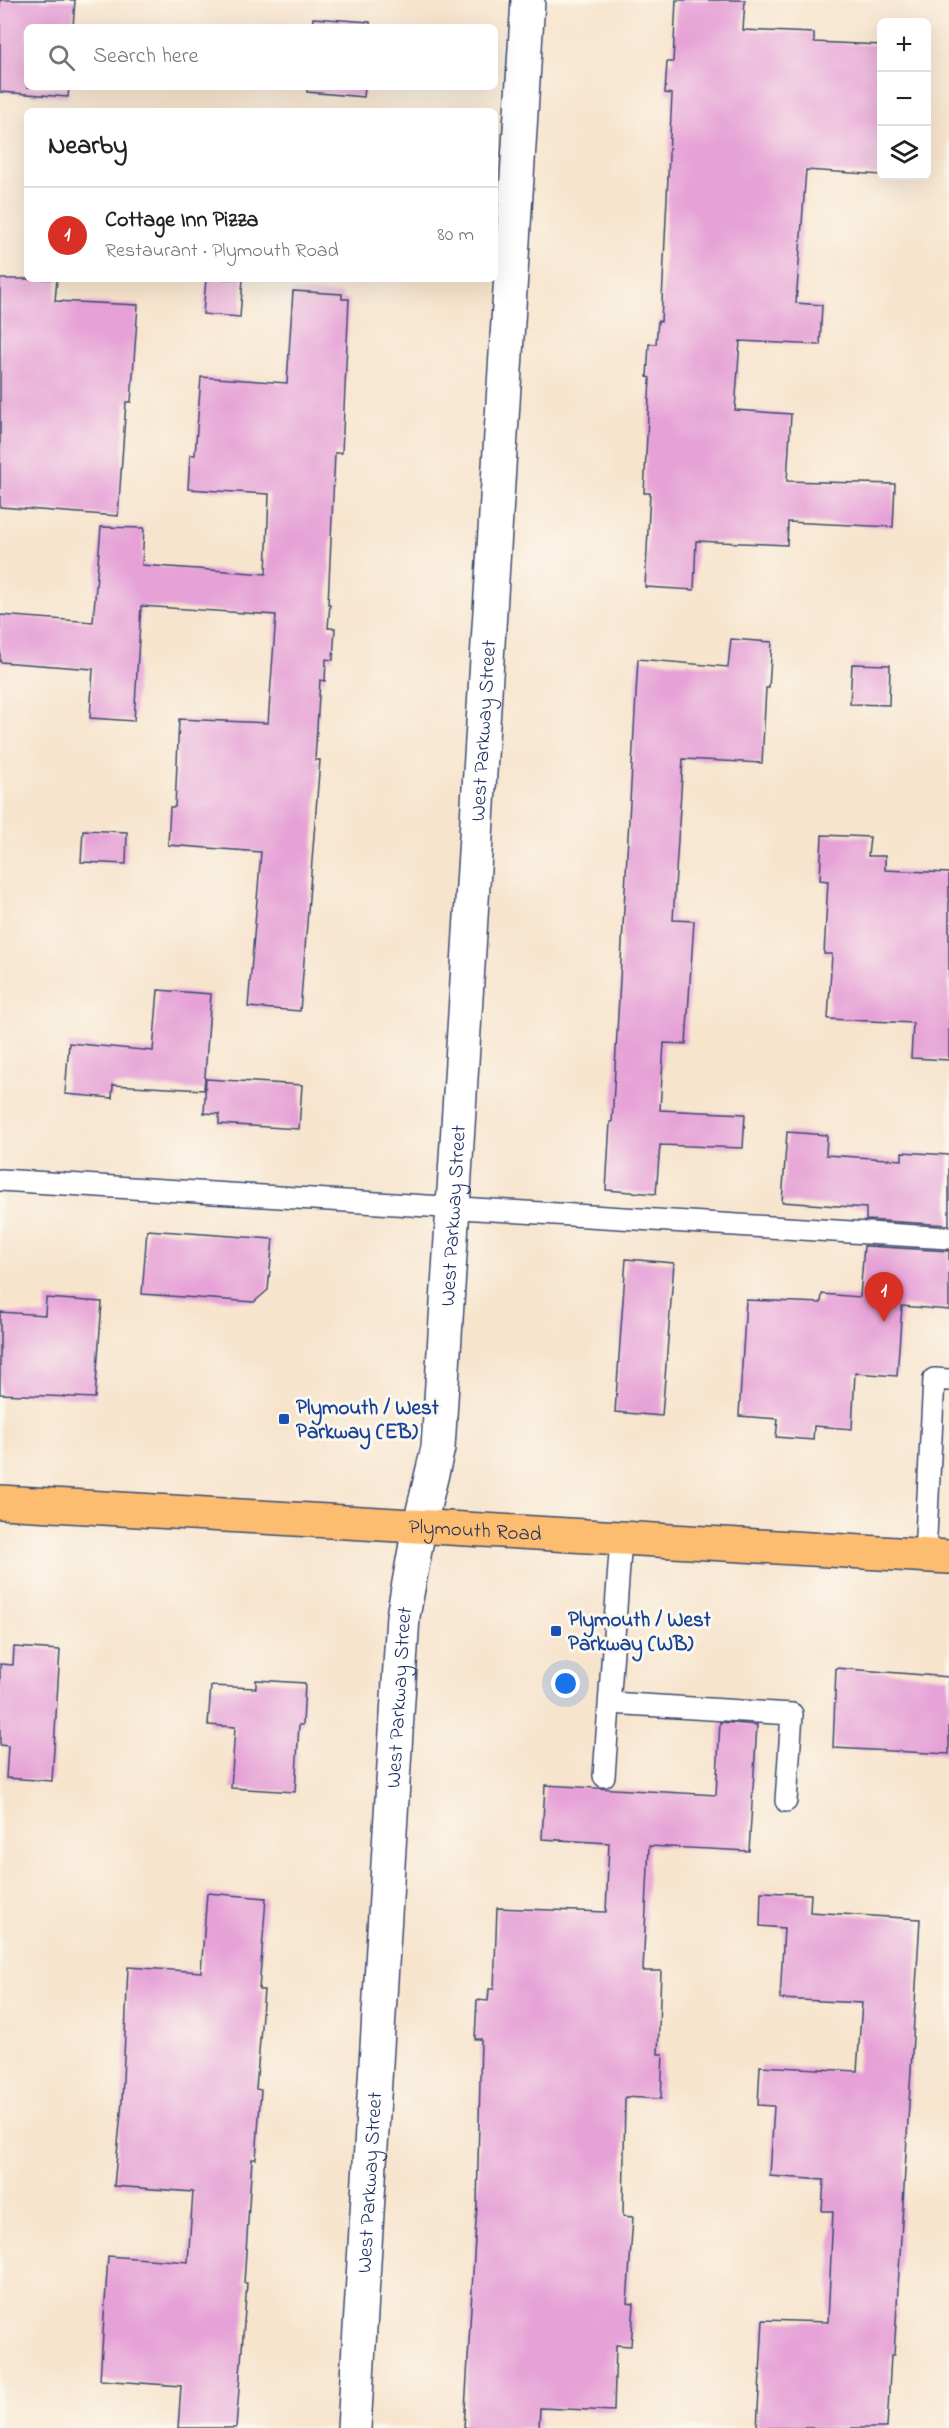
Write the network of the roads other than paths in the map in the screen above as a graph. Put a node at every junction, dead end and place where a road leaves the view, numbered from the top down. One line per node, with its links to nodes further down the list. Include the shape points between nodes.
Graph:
1 (528, 0): 3 (street, West Parkway Street)
2 (0, 1180): 3 (lane)
3 (453, 1209): 4 (lane); 7 (street, West Parkway Street, via 438,1448)
4 (949, 1238)
5 (949, 1380): 9 (lane, via 934,1379)
6 (0, 1502): 7 (main road, Plymouth Road)
7 (419, 1528): 8 (main road, Plymouth Road); 13 (street, West Parkway Street, via 403,1616)
8 (621, 1538): 9 (main road, Plymouth Road); 10 (lane)
9 (937, 1556)
10 (610, 1702): 11 (lane); 12 (lane, via 792,1714)
11 (604, 1776)
12 (786, 1801)
13 (354, 2428)

